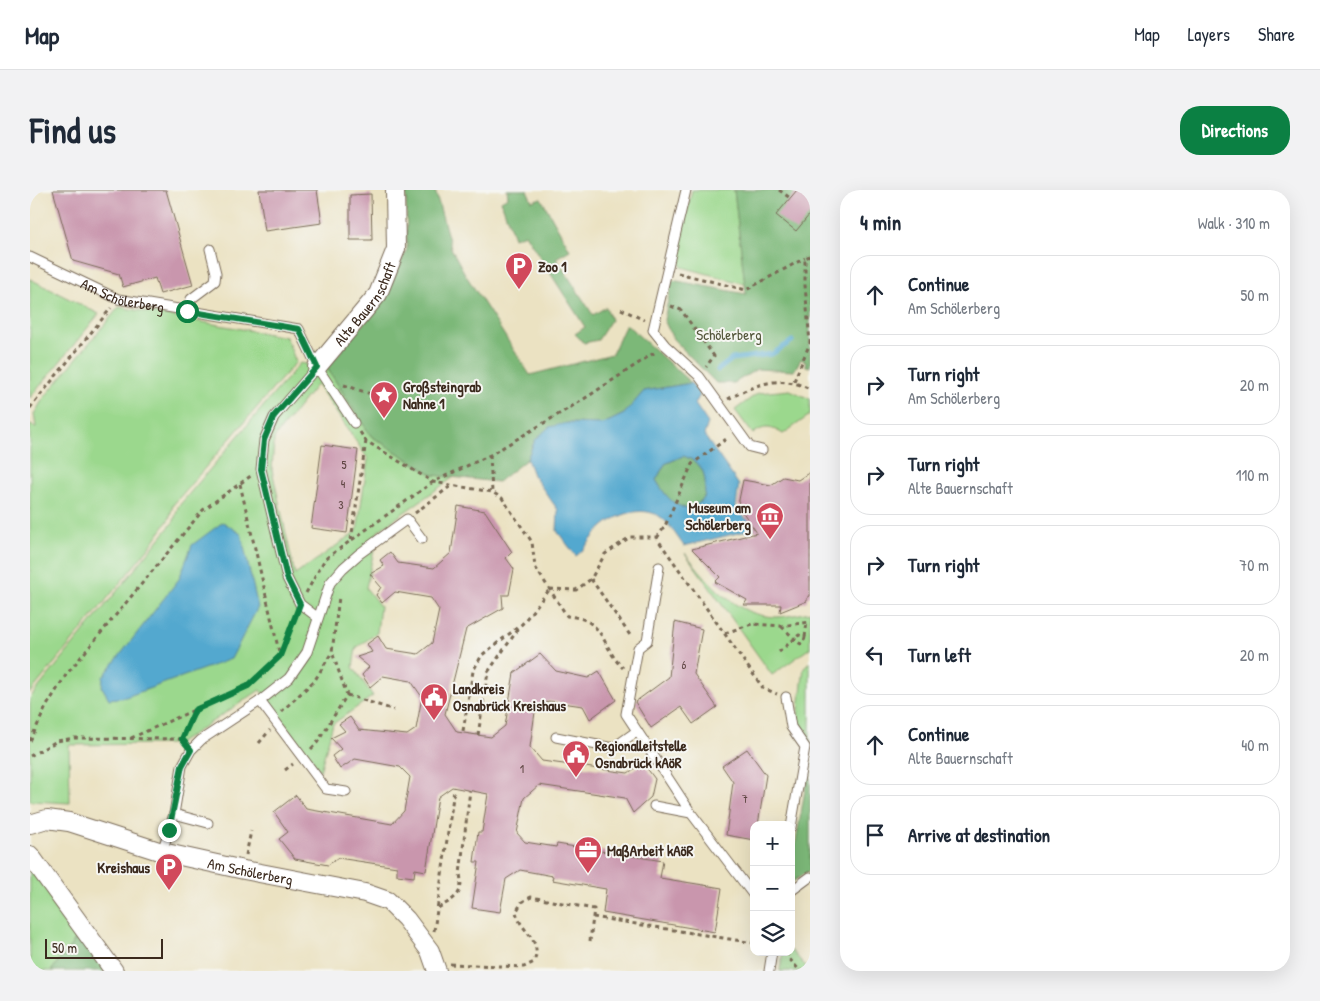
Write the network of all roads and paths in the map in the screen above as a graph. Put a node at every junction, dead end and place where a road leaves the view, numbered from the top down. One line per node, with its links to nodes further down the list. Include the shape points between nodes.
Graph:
1 (395, 190): 17 (street, Alte Bauernschaft, via 396,249 378,294)
2 (686, 190): 9 (lane)
3 (780, 190): 4 (path)
4 (790, 198)
5 (210, 249): 13 (lane, via 215,281 191,299)
6 (810, 256): 8 (path)
7 (30, 257): 10 (lane, Am Schölerberg)
8 (805, 258): 9 (path, via 746,290); 15 (path)
9 (667, 270): 11 (lane)
10 (118, 299): 13 (lane, Am Schölerberg); 24 (path)
11 (660, 301): 16 (lane, via 653,330); 18 (path, via 681,310 714,356)
12 (620, 309): 14 (path)
13 (187, 311): 17 (lane, Am Schölerberg, via 299,329)
14 (644, 320)
15 (810, 344): 19 (path)
16 (665, 346): 18 (lane); 29 (path)
17 (317, 367): 20 (lane); 41 (lane, Alte Bauernschaft, via 274,416 264,440 261,469 287,578)
18 (698, 376): 23 (lane)
19 (794, 381): 21 (path); 23 (path, via 757,384)
20 (331, 389): 22 (path, via 349,386); 25 (lane)
21 (810, 389)
22 (392, 401)
23 (720, 405): 28 (lane, via 750,448)
24 (30, 408)
25 (354, 423): 26 (path)
26 (366, 441): 30 (path); 36 (path)
27 (717, 445): 34 (path, via 692,464)
28 (762, 450)
29 (490, 455): 30 (path); 32 (path)
30 (433, 482): 31 (path)
31 (453, 485): 32 (path); 33 (path)
32 (492, 492): 39 (path, via 502,498 532,542 535,567)
33 (407, 519): 35 (lane); 42 (lane, via 343,568 330,583)
34 (657, 538): 38 (path, via 630,537 605,554); 46 (path)
35 (422, 539)
36 (351, 540)
37 (659, 567): 49 (lane, via 647,641)
38 (591, 579): 39 (path, via 576,590); 49 (path)
39 (550, 589): 44 (path); 53 (path, via 567,616 589,621 600,631 615,660)
40 (339, 594): 50 (path)
41 (300, 604): 42 (lane, Alte Bauernschaft); 52 (path)
42 (317, 617): 56 (lane, via 307,652 289,678)
43 (809, 622): 45 (path); 47 (path)
44 (522, 624): 60 (path, via 482,655 474,671); 62 (path, via 488,672)
45 (780, 626): 46 (path, via 752,624); 48 (path)
46 (725, 634): 55 (path, via 763,688)
47 (805, 637): 48 (path, via 799,635); 48 (path, via 801,644)
48 (796, 640): 51 (path)
49 (638, 648): 53 (lane)
50 (332, 652): 54 (path); 59 (path, via 315,680 281,711)
51 (780, 652)
52 (280, 656): 57 (path, via 248,686); 66 (path, via 240,484 203,510 66,676)
53 (633, 677): 61 (lane, via 626,714)
54 (347, 695): 58 (path); 70 (path, via 317,743)
55 (786, 698): 78 (lane, via 791,727 805,747)
56 (260, 701): 59 (lane); 68 (lane)
57 (195, 710): 64 (path); 65 (path)
58 (394, 710)
59 (276, 722): 67 (path); 70 (lane)
60 (463, 731)
61 (637, 731): 63 (lane, via 613,748); 76 (lane)
62 (478, 735)
63 (556, 737)
64 (131, 738): 65 (path); 69 (path, via 57,741)
65 (182, 739): 68 (path)
66 (30, 741)
67 (259, 743)
68 (191, 750): 77 (lane, via 182,766)
69 (30, 756)
70 (302, 757): 71 (path); 74 (lane, via 326,789)
71 (286, 770)
72 (454, 790): 88 (path)
73 (470, 790): 88 (path, via 460,874 462,886 456,898)
74 (346, 792)
75 (654, 806): 76 (lane)
76 (691, 813): 87 (lane)
77 (174, 814): 79 (lane); 82 (lane)
78 (792, 821)
79 (208, 823)
80 (30, 824): 82 (street, Am Schölerberg, via 47,819 68,822)
81 (251, 831): 84 (path)
82 (162, 852): 94 (street, Am Schölerberg, via 365,893 388,901 406,919)
83 (30, 855): 95 (street)
84 (246, 857)
85 (810, 877): 86 (lane)
86 (795, 888)
87 (750, 891)
88 (438, 908): 94 (path)
89 (593, 917): 90 (path); 91 (path); 94 (path, via 594,909 531,897 522,902 516,912 519,923 534,941 538,952 534,962 524,967)
90 (590, 941)
91 (750, 942)
92 (771, 956): 96 (lane)
93 (787, 956): 97 (path)
94 (434, 962)
95 (114, 971)
96 (769, 971)
97 (800, 971)

